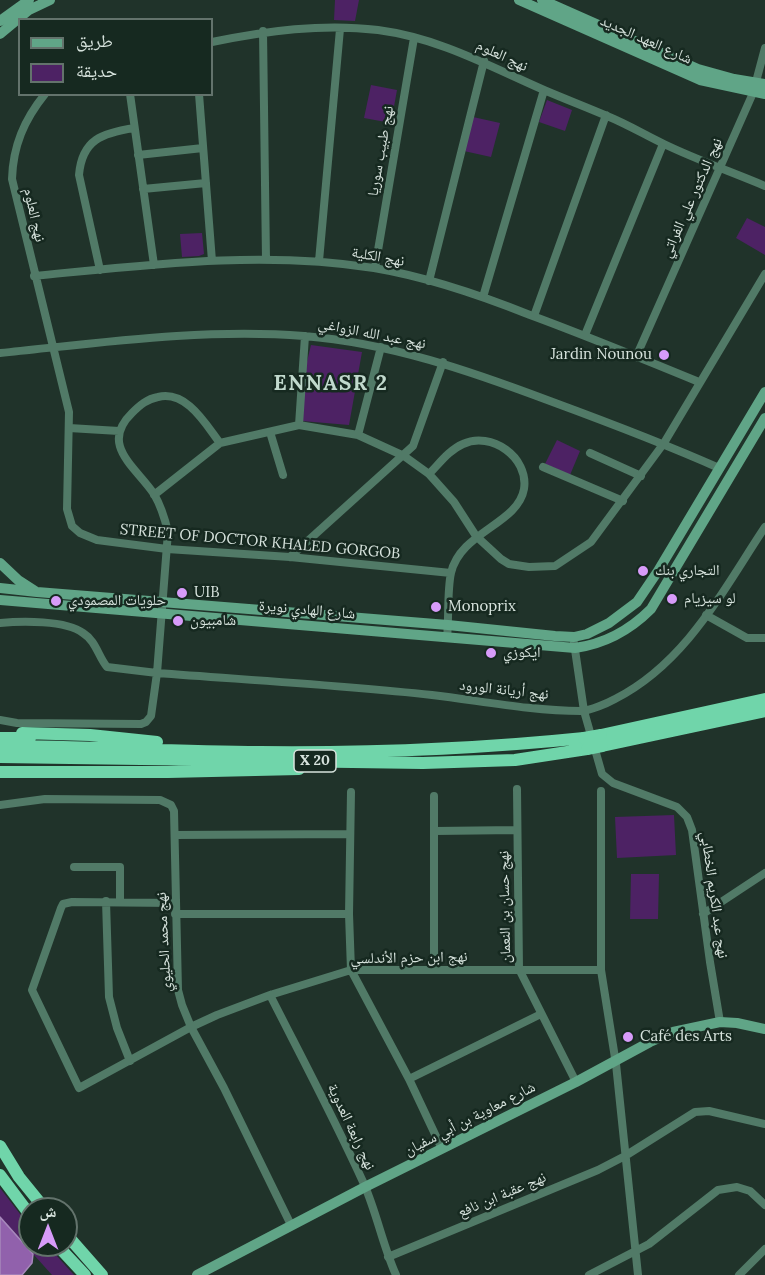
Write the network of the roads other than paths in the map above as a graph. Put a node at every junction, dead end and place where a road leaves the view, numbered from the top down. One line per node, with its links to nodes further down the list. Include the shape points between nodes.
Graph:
1 (29, 0): 7 (main road)
2 (50, 0): 5 (main road)
3 (519, 0): 15 (main road, شارع العهد الجديد, via 700,80)
4 (542, 0): 15 (main road, شارع العهد الجديد, via 698,69)
5 (19, 18)
6 (18, 19): 10 (main road)
7 (0, 21)
8 (340, 29): 9 (street, نهج العلوم); 11 (street, نهج العلوم, via 378,30); 32 (street)
9 (263, 32): 12 (street, نهج العلوم); 30 (street)
10 (0, 34)
11 (414, 38): 14 (street, نهج العلوم); 34 (street, نهج طبيب سوريا)
12 (213, 42)
13 (765, 48): 15 (street, نهج الدكتور علي الفراتي)
14 (484, 61): 16 (street, نهج العلوم); 38 (street)
15 (758, 87): 17 (main road, شارع العهد الجديد); 26 (street, نهج الدكتور علي الفراتي)
16 (544, 90): 21 (street, نهج العلوم); 39 (street)
17 (765, 94)
18 (44, 96): 37 (street, نهج العلوم, via 22,127 12,179)
19 (130, 96): 22 (street)
20 (199, 96): 24 (street)
21 (606, 115): 23 (street, نهج العلوم); 40 (street)
22 (134, 128): 25 (street); 35 (street, via 100,136 82,155 79,175)
23 (663, 144): 26 (street, نهج العلوم); 41 (street)
24 (203, 148): 25 (street); 27 (street)
25 (138, 155): 29 (street)
26 (720, 167): 28 (street, نهج العلوم); 46 (street, نهج الدكتور علي الفراتي)
27 (206, 183): 29 (street); 31 (street)
28 (765, 186)
29 (143, 189): 33 (street)
30 (266, 260): 31 (street, نهج الكلية); 32 (street, نهج الكلية)
31 (212, 261): 33 (street, نهج الكلية)
32 (320, 261): 34 (street, نهج الكلية)
33 (154, 265): 35 (street, نهج الكلية)
34 (375, 268): 38 (street, نهج الكلية)
35 (100, 270): 37 (street, نهج الكلية)
36 (765, 274): 48 (street)
37 (34, 276): 43 (street, نهج العلوم)
38 (429, 280): 39 (street, نهج الكلية)
39 (483, 297): 40 (street, نهج الكلية)
40 (534, 316): 41 (street, نهج الكلية)
41 (585, 335): 46 (street, نهج الكلية)
42 (305, 336): 43 (street, نهج عبد الله الزواغي, via 235,333); 44 (street, نهج عبد الله الزواغي); 51 (street)
43 (53, 347): 45 (street, نهج عبد الله الزواغي); 52 (street, STREET OF DOCTOR KHALED GORGOB, via 69,412)
44 (381, 347): 47 (street, نهج عبد الله الزواغي); 55 (street)
45 (0, 353)
46 (636, 357): 48 (street, نهج الكلية)
47 (443, 362): 57 (street, نهج عبد الله الزواغي); 59 (street, via 413,446)
48 (699, 382): 57 (street)
49 (765, 392): 61 (main road, شارع الهادي نويرة)
50 (765, 418): 83 (main road, شارع الهادي نويرة, via 651,609 615,636 587,646)
51 (299, 425): 54 (street); 55 (street)
52 (69, 428): 53 (street); 69 (street, STREET OF DOCTOR KHALED GORGOB, via 67,509 72,526 97,540)
53 (119, 431): 56 (street, via 147,400 172,397 193,409); 65 (street, via 122,453)
54 (270, 432): 56 (street); 63 (street)
55 (358, 435): 59 (street)
56 (220, 443): 65 (street)
57 (664, 443): 61 (street, نهج عبد الله الزواغي); 64 (street)
58 (590, 453): 64 (street)
59 (404, 456): 62 (street); 70 (street)
60 (543, 467): 66 (street)
61 (719, 468): 83 (main road, شارع الهادي نويرة, via 637,602)
62 (429, 474): 68 (street, via 454,502); 68 (street, via 453,449 477,440 490,440 502,446 518,463 524,487 521,500)
63 (283, 475)
64 (640, 476): 66 (street)
65 (154, 495): 69 (street, via 164,515)
66 (623, 501): 68 (street, via 591,543 555,567 509,564)
67 (765, 527): 78 (street, نهج أريانة الورود)
68 (476, 536): 72 (street)
69 (167, 549): 70 (street, STREET OF DOCTOR KHALED GORGOB); 77 (street)
70 (290, 557): 72 (street, STREET OF DOCTOR KHALED GORGOB)
71 (0, 563): 74 (main road)
72 (451, 573): 80 (street)
73 (0, 588): 74 (main road, شارع الهادي نويرة)
74 (37, 592): 77 (main road, شارع الهادي نويرة)
75 (6, 600): 76 (main road); 77 (main road, شارع الهادي نويرة)
76 (0, 606)
77 (163, 608): 80 (main road, شارع الهادي نويرة); 81 (main road, شارع الهادي نويرة); 84 (street)
78 (706, 615): 82 (street, via 747,638); 86 (street, نهج أريانة الورود, via 666,664 647,679 615,699)
79 (0, 622): 84 (street, نهج أريانة الورود, via 22,621 75,629 96,646 107,667)
80 (448, 625): 81 (street); 83 (main road, شارع الهادي نويرة)
81 (447, 638): 83 (main road, شارع الهادي نويرة)
82 (765, 638)
83 (574, 643): 86 (street, نهج عبد الكريم الخطابي)
84 (157, 673): 86 (street, نهج أريانة الورود); 89 (street, via 151,716 141,724)
85 (765, 699): 93 (highway, X 20)
86 (584, 711): 118 (street, نهج عبد الكريم الخطابي, via 599,768 607,780 677,807 687,817)
87 (765, 711): 90 (highway, X 20)
88 (765, 717): 90 (highway)
89 (0, 720)
90 (688, 729): 93 (highway, X 20)
91 (0, 730): 94 (highway)
92 (0, 738): 94 (highway)
93 (602, 740): 95 (highway, X 20, bridge)
94 (158, 742): 97 (highway)
95 (586, 743): 97 (highway, X 20); 100 (highway, X 20, via 515,760)
96 (0, 746): 98 (highway, X 20)
97 (349, 751): 98 (highway, X 20)
98 (42, 752): 99 (highway, X 20); 100 (highway, X 20)
99 (0, 757)
100 (423, 763): 101 (highway)
101 (0, 774)
102 (517, 789): 107 (street, نهج حسان بن النعمان)
103 (600, 791): 122 (street)
104 (351, 792): 109 (street)
105 (434, 796): 108 (street)
106 (0, 805): 110 (street, نهج محمد الحليوي, via 45,799 160,800 174,811)
107 (517, 830): 108 (street); 119 (street, نهج حسان بن النعمان)
108 (435, 831): 121 (street)
109 (350, 834): 110 (street); 117 (street)
110 (175, 835): 115 (street, نهج محمد الحليوي)
111 (74, 867): 114 (street, via 120,867)
112 (765, 873): 118 (street)
113 (106, 901): 114 (street); 129 (street, via 109,998); 129 (street, نهج ابن حزم الأندلسي, via 63,904 32,990 79,1088)
114 (120, 901): 115 (street)
115 (175, 903): 116 (street, نهج محمد الحليوي)
116 (175, 914): 117 (street); 126 (street, نهج محمد الحليوي, via 178,990)
117 (350, 914): 120 (street)
118 (704, 914): 125 (street, نهج عبد الكريم الخطابي)
119 (519, 969): 121 (street, نهج ابن حزم الأندلسي); 122 (street, نهج ابن حزم الأندلسي); 124 (street, نهج حسان بن النعمان)
120 (351, 970): 121 (street, نهج ابن حزم الأندلسي); 123 (street, نهج ابن حزم الأندلسي); 130 (street)
121 (434, 970)
122 (600, 970): 128 (street)
123 (270, 995): 126 (street, نهج ابن حزم الأندلسي); 137 (street, نهج رابعة العدوية)
124 (542, 1014): 130 (street); 131 (street, نهج حسان بن النعمان)
125 (720, 1022): 127 (main road, شارع معاوية بن أبي سفيان); 128 (main road, شارع معاوية بن أبي سفيان, via 673,1032)
126 (191, 1027): 129 (street, نهج ابن حزم الأندلسي); 141 (street, نهج محمد الحليوي)
127 (765, 1029)
128 (615, 1060): 131 (main road, شارع معاوية بن أبي سفيان); 135 (street)
129 (130, 1061)
130 (409, 1079): 134 (street)
131 (576, 1082): 134 (main road, شارع معاوية بن أبي سفيان)
132 (765, 1124): 135 (street, نهج عقبة ابن نافع, via 699,1111)
133 (0, 1146): 138 (highway)
134 (442, 1149): 137 (main road, شارع معاوية بن أبي سفيان)
135 (625, 1156): 144 (street); 146 (street, نهج عقبة ابن نافع)
136 (0, 1175): 139 (highway)
137 (365, 1187): 141 (main road, شارع معاوية بن أبي سفيان); 146 (street, نهج رابعة العدوية)
138 (35, 1197)
139 (18, 1199)
140 (765, 1205): 144 (street, via 750,1191 736,1187 718,1190)
141 (291, 1225): 148 (main road, شارع معاوية بن أبي سفيان)
142 (78, 1248): 147 (highway)
143 (765, 1249): 153 (street)
144 (636, 1252): 151 (street); 152 (street)
145 (68, 1257): 149 (highway)
146 (388, 1257): 150 (street, نهج رابعة العدوية)
147 (101, 1274)
148 (202, 1274)
149 (85, 1275)
150 (396, 1275)
151 (590, 1275)
152 (638, 1275)
153 (740, 1275)

